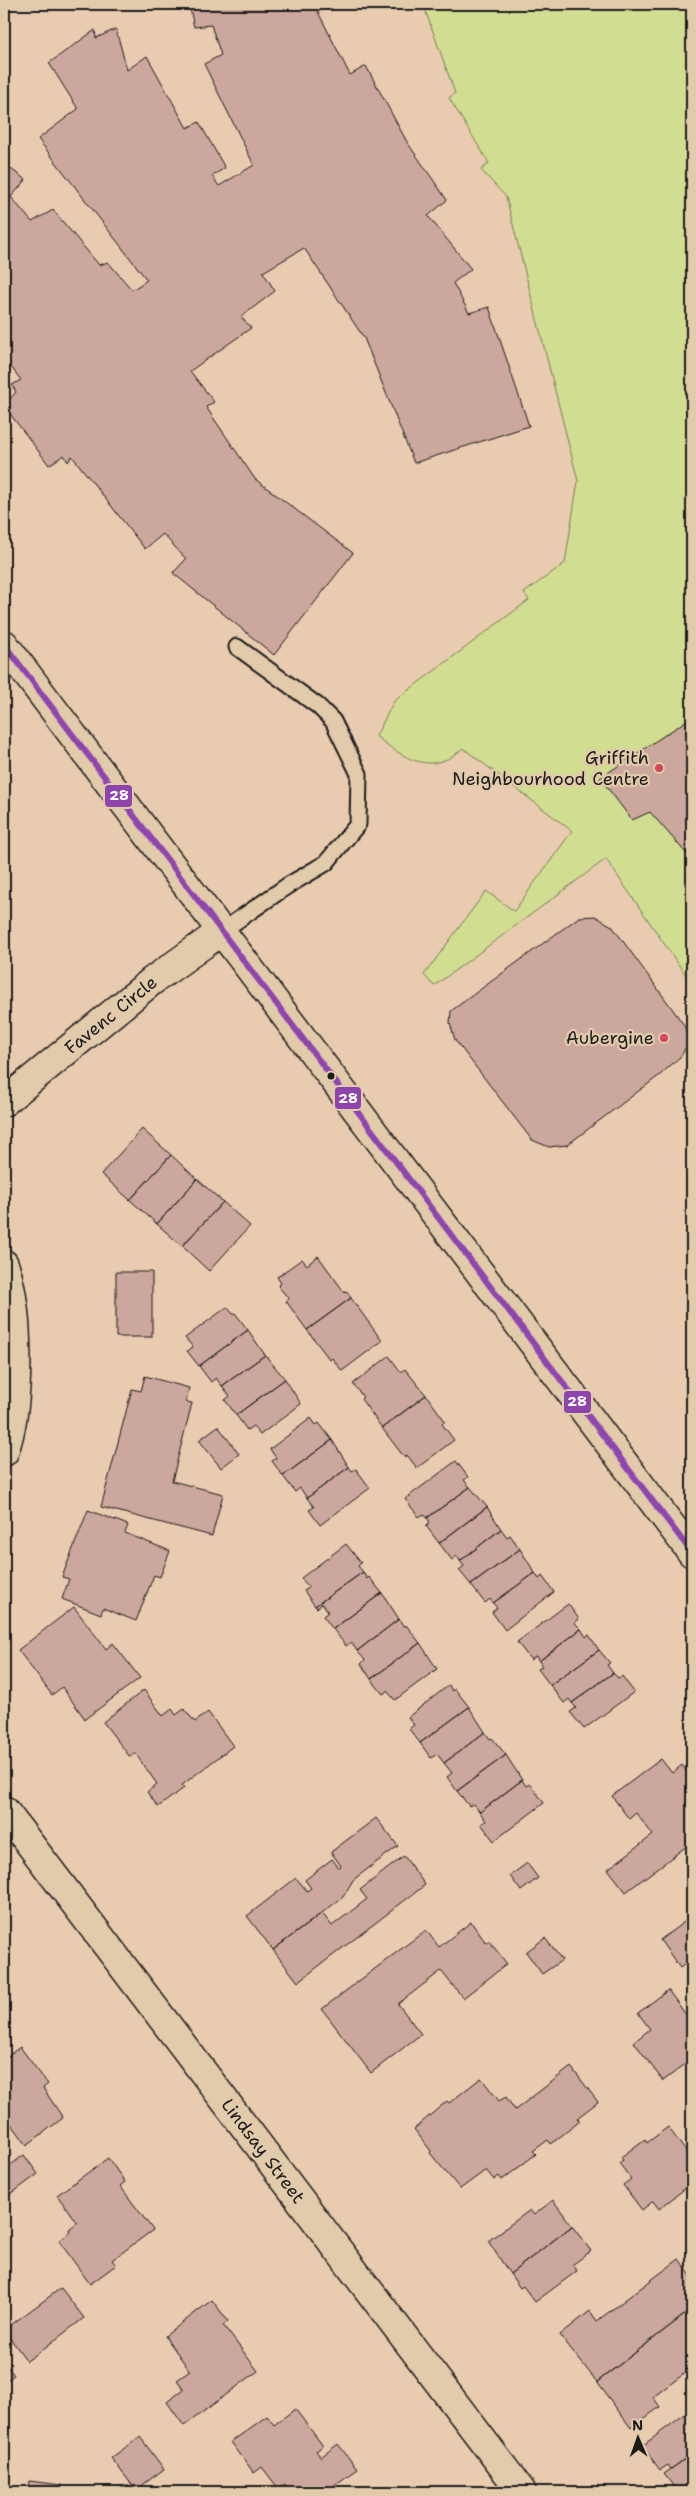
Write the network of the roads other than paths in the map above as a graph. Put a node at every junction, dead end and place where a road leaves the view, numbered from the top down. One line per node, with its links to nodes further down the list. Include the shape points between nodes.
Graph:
1 (4, 644): 3 (street)
2 (237, 646): 3 (lane, via 318,706 333,721 358,774 358,824 326,864 287,886)
3 (222, 931): 4 (street, Favenc Circle, via 152,981); 7 (street)
4 (4, 1102)
5 (4, 1264): 6 (street, via 16,1328 16,1387)
6 (4, 1452)
7 (692, 1553)
8 (4, 1810): 9 (street, Lindsay Street)
9 (522, 2492)

